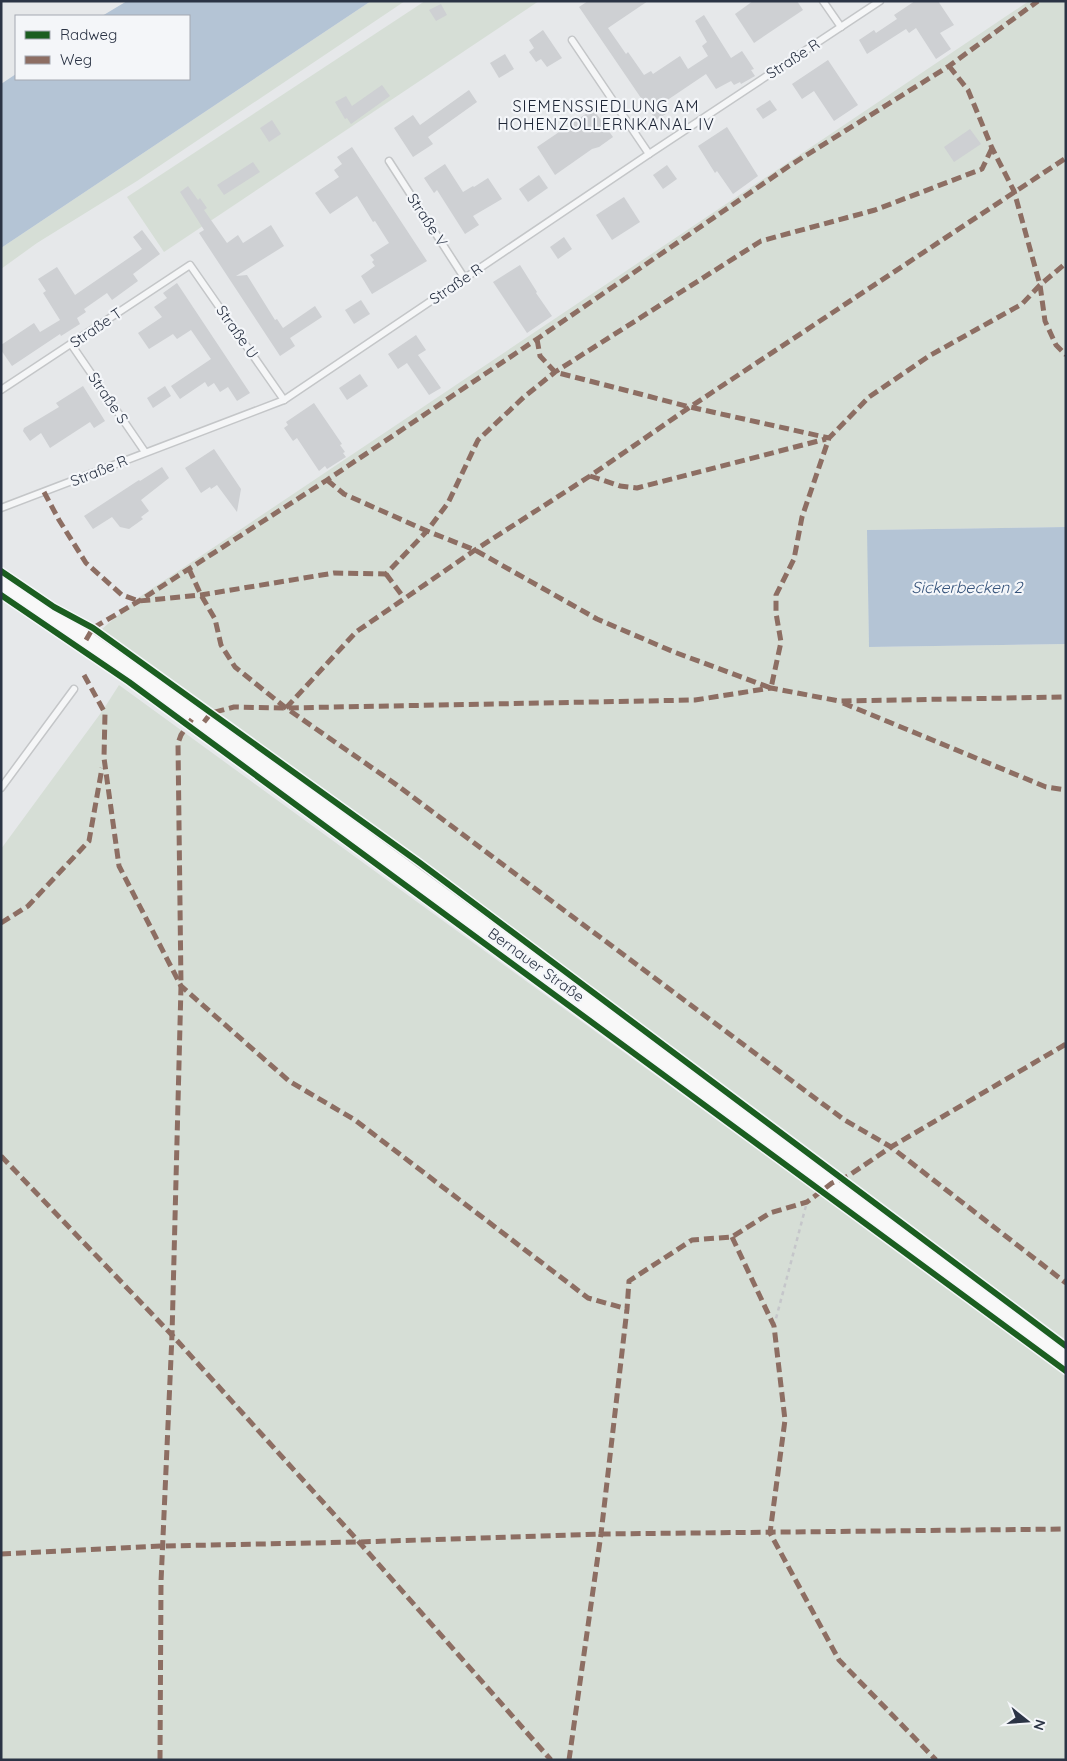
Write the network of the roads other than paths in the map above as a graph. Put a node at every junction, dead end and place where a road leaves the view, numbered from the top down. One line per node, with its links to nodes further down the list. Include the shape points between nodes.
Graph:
1 (823, 1): 3 (lane)
2 (880, 1): 3 (lane, Straße R)
3 (841, 27): 5 (lane, Straße R)
4 (572, 40): 5 (lane)
5 (649, 154): 8 (lane, Straße R)
6 (389, 161): 8 (lane, Straße V)
7 (190, 265): 9 (lane, Straße T); 11 (lane, Straße U)
8 (465, 279): 11 (lane, Straße R)
9 (71, 344): 10 (lane, Straße T); 12 (lane, Straße S)
10 (1, 390)
11 (284, 400): 12 (lane, Straße R)
12 (145, 452): 13 (lane, Straße R)
13 (1, 508)
14 (1, 583): 17 (main road, Bernauer Straße, via 225,737)
15 (74, 689): 16 (lane)
16 (1, 788)
17 (1066, 1356)

